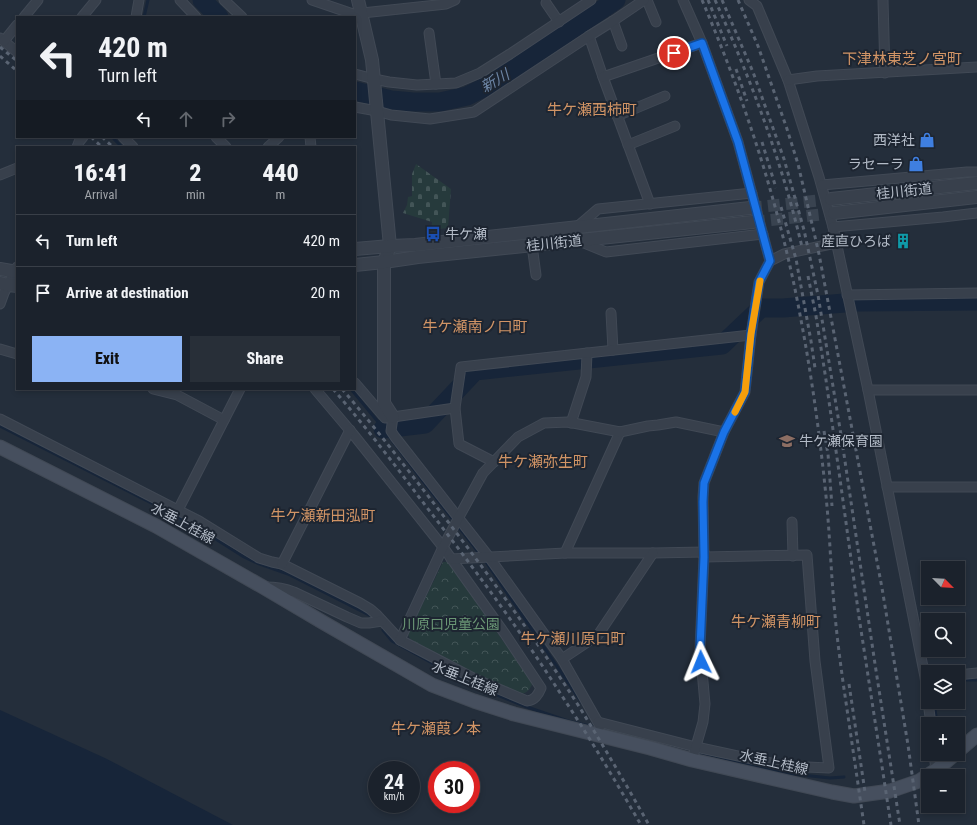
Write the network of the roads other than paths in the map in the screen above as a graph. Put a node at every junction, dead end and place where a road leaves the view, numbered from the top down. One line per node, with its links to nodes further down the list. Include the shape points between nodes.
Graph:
1 (96, 0): 18 (street)
2 (139, 0): 19 (street)
3 (180, 0): 20 (street)
4 (312, 0): 16 (street, via 353,14)
5 (358, 0): 16 (street)
6 (455, 0): 15 (street, via 446,4)
7 (591, 0): 23 (street)
8 (645, 0): 22 (street); 24 (street)
9 (683, 0): 29 (street)
10 (749, 0): 36 (street, via 757,6)
11 (883, 0): 33 (street)
12 (227, 1): 21 (street)
13 (32, 2): 17 (street)
14 (546, 3): 23 (street)
15 (413, 4): 16 (street)
16 (362, 14): 37 (street)
17 (25, 16)
18 (83, 16)
19 (136, 16)
20 (195, 16)
21 (241, 16)
22 (613, 21): 27 (street); 30 (street)
23 (559, 22): 38 (street, via 480,73 456,83)
24 (656, 22)
25 (16, 26): 28 (street)
26 (429, 32): 38 (street)
27 (589, 36): 35 (street); 41 (street, via 474,112 430,119 391,115)
28 (2, 39): 31 (street)
29 (702, 43): 35 (street); 56 (street, via 738,142)
30 (622, 46)
31 (16, 51)
32 (977, 68): 33 (street)
33 (886, 73): 36 (street)
34 (356, 74): 37 (street)
35 (603, 77): 42 (street)
36 (788, 80): 55 (street)
37 (374, 83): 38 (street); 41 (street)
38 (436, 84)
39 (665, 96): 42 (street)
40 (356, 107): 41 (street)
41 (377, 108): 70 (street)
42 (617, 116): 50 (street)
43 (675, 126): 50 (street)
44 (124, 138): 47 (street)
45 (217, 138): 48 (street)
46 (278, 138): 49 (street)
47 (132, 146)
48 (225, 146)
49 (269, 146)
50 (628, 146): 59 (street)
51 (16, 168): 53 (street)
52 (977, 172): 55 (street)
53 (0, 175)
54 (977, 183): 58 (street, 桂川街道)
55 (822, 186): 65 (street)
56 (752, 193): 59 (street); 66 (street)
57 (977, 197): 61 (street, 桂川街道)
58 (831, 199)
59 (650, 204): 64 (street, via 598,209)
60 (750, 208): 64 (street, 桂川街道)
61 (834, 213)
62 (977, 213): 65 (street)
63 (754, 222): 67 (street, 桂川街道)
64 (576, 227): 70 (street, 桂川街道)
65 (833, 227): 68 (street)
66 (763, 234): 67 (street, via 606,252); 72 (street)
67 (577, 240): 69 (street, 桂川街道)
68 (836, 243): 72 (street, via 784,254); 80 (street)
69 (532, 245): 73 (street, 桂川街道); 77 (street)
70 (390, 246): 71 (street, 桂川街道); 73 (street)
71 (356, 249)
72 (770, 261): 83 (street, via 759,282)
73 (384, 262): 74 (street, 桂川街道); 98 (street, via 384,403)
74 (356, 265)
75 (0, 269): 76 (street)
76 (16, 270): 78 (street)
77 (536, 276)
78 (8, 285): 81 (street)
79 (977, 293): 80 (street)
80 (848, 295): 92 (street)
81 (0, 304)
82 (611, 313): 85 (street)
83 (751, 335): 85 (street); 101 (street, via 745,392)
84 (0, 349): 87 (street)
85 (614, 350): 86 (street)
86 (587, 353): 94 (street, via 462,367); 97 (street, via 586,377)
87 (16, 354)
88 (356, 384): 98 (street)
89 (157, 390): 96 (street, via 177,395)
90 (239, 390): 96 (street)
91 (315, 390): 99 (street)
92 (868, 390): 93 (street); 104 (street)
93 (977, 390)
94 (455, 408): 98 (street); 103 (street, via 459,444)
95 (0, 418): 106 (street)
96 (224, 420): 106 (street)
97 (572, 423): 100 (street); 103 (street, via 544,424 518,437)
98 (392, 424): 107 (street, via 395,437)
99 (350, 430): 109 (street); 116 (street)
100 (620, 432): 101 (street, via 676,422); 110 (street)
101 (724, 432): 112 (street, via 704,483)
102 (0, 447): 117 (main road, 水垂上桂線, via 156,526)
103 (494, 462): 107 (street, via 484,473)
104 (887, 487): 105 (street); 121 (street)
105 (977, 487)
106 (178, 510): 116 (street, via 259,558)
107 (458, 519): 109 (street); 114 (street)
108 (792, 522): 113 (street)
109 (443, 547): 115 (street); 119 (street)
110 (565, 553): 111 (street); 114 (street)
111 (653, 553): 112 (street); 120 (street, via 598,635)
112 (704, 554): 113 (street); 128 (street, via 700,648 704,704 703,722)
113 (793, 556): 128 (street, via 808,555 815,661 829,768 785,766)
114 (490, 557): 115 (street); 120 (street)
115 (451, 559): 119 (street, via 541,688 535,698 527,701 475,679)
116 (282, 564): 118 (street, via 360,603)
117 (263, 587): 118 (street, via 290,590 362,623); 126 (main road, 水垂上桂線, via 432,685 514,714)
118 (382, 621): 119 (street)
119 (400, 640)
120 (562, 660): 124 (street)
121 (925, 665)
122 (977, 673): 123 (street)
123 (965, 674)
124 (598, 722): 126 (street); 128 (street)
125 (977, 735): 127 (main road)
126 (605, 737): 128 (main road, 水垂上桂線)
127 (965, 745)
128 (694, 753): 129 (main road, 水垂上桂線, via 854,796 890,791 919,781)
129 (934, 761)

